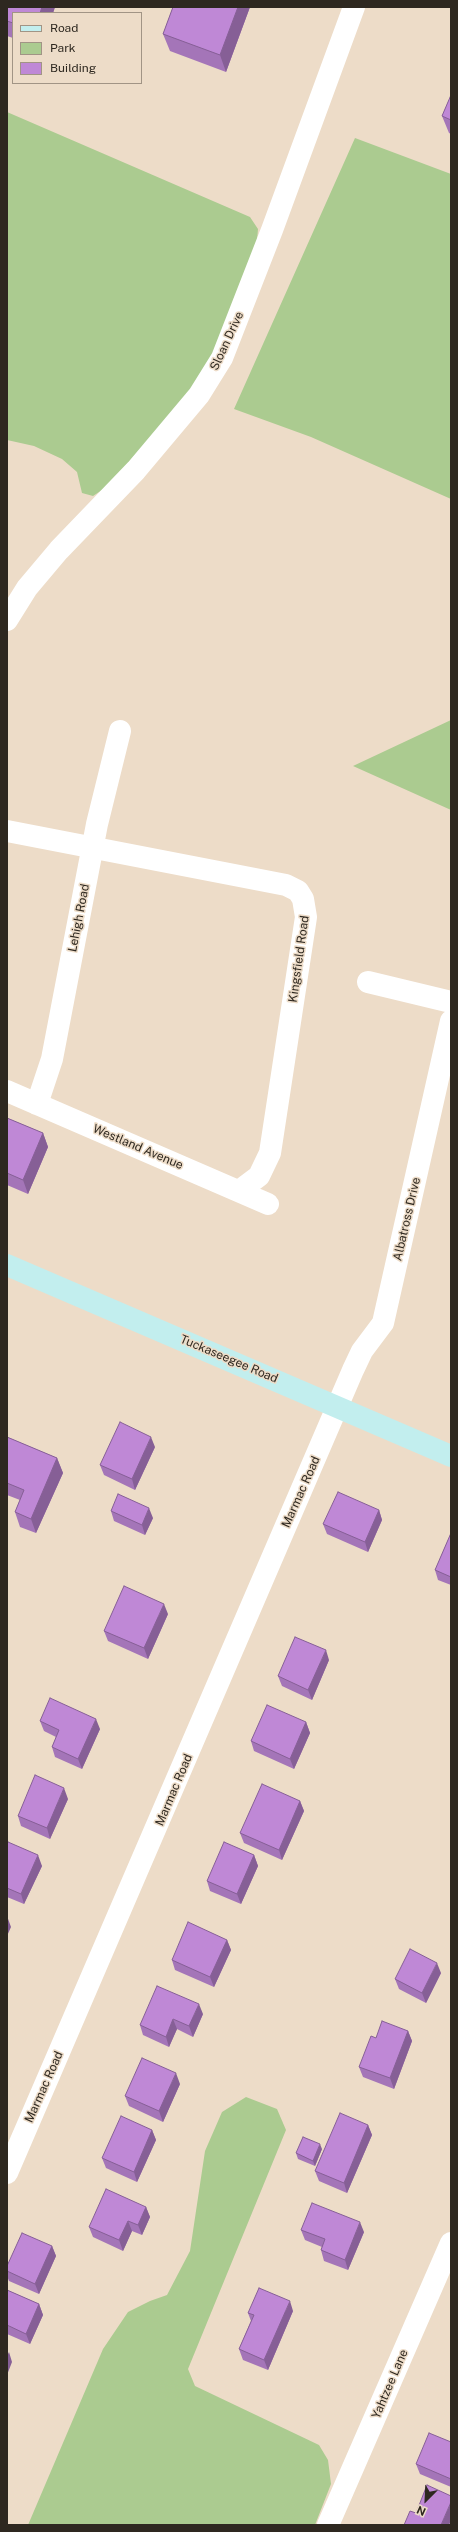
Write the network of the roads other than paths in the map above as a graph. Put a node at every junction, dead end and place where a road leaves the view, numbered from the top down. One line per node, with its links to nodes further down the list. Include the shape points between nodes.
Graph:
1 (354, 7): 2 (street, Sloan Drive, via 275,223 222,358 199,395 136,470 59,550 27,588)
2 (7, 620)
3 (120, 731): 5 (street, Lehigh Road)
4 (7, 831): 5 (street, Kingsfield Road)
5 (92, 848): 10 (street, Lehigh Road, via 52,1059); 11 (street, Kingsfield Road, via 286,885 298,891 303,899 306,917 270,1153 259,1176)
6 (368, 982): 7 (street)
7 (451, 1002)
8 (451, 1021): 14 (street, Albatross Drive, via 383,1323 362,1351)
9 (7, 1091): 10 (street, Westland Avenue)
10 (36, 1104): 11 (street, Westland Avenue)
11 (239, 1191): 12 (street, Westland Avenue)
12 (268, 1204)
13 (7, 1265): 14 (street, Tuckaseegee Road)
14 (339, 1406): 15 (street, Tuckaseegee Road); 16 (street, Marmac Road)
15 (451, 1456)
16 (7, 2174)
17 (451, 2243): 18 (street, Yahtzee Lane)
18 (328, 2525)

